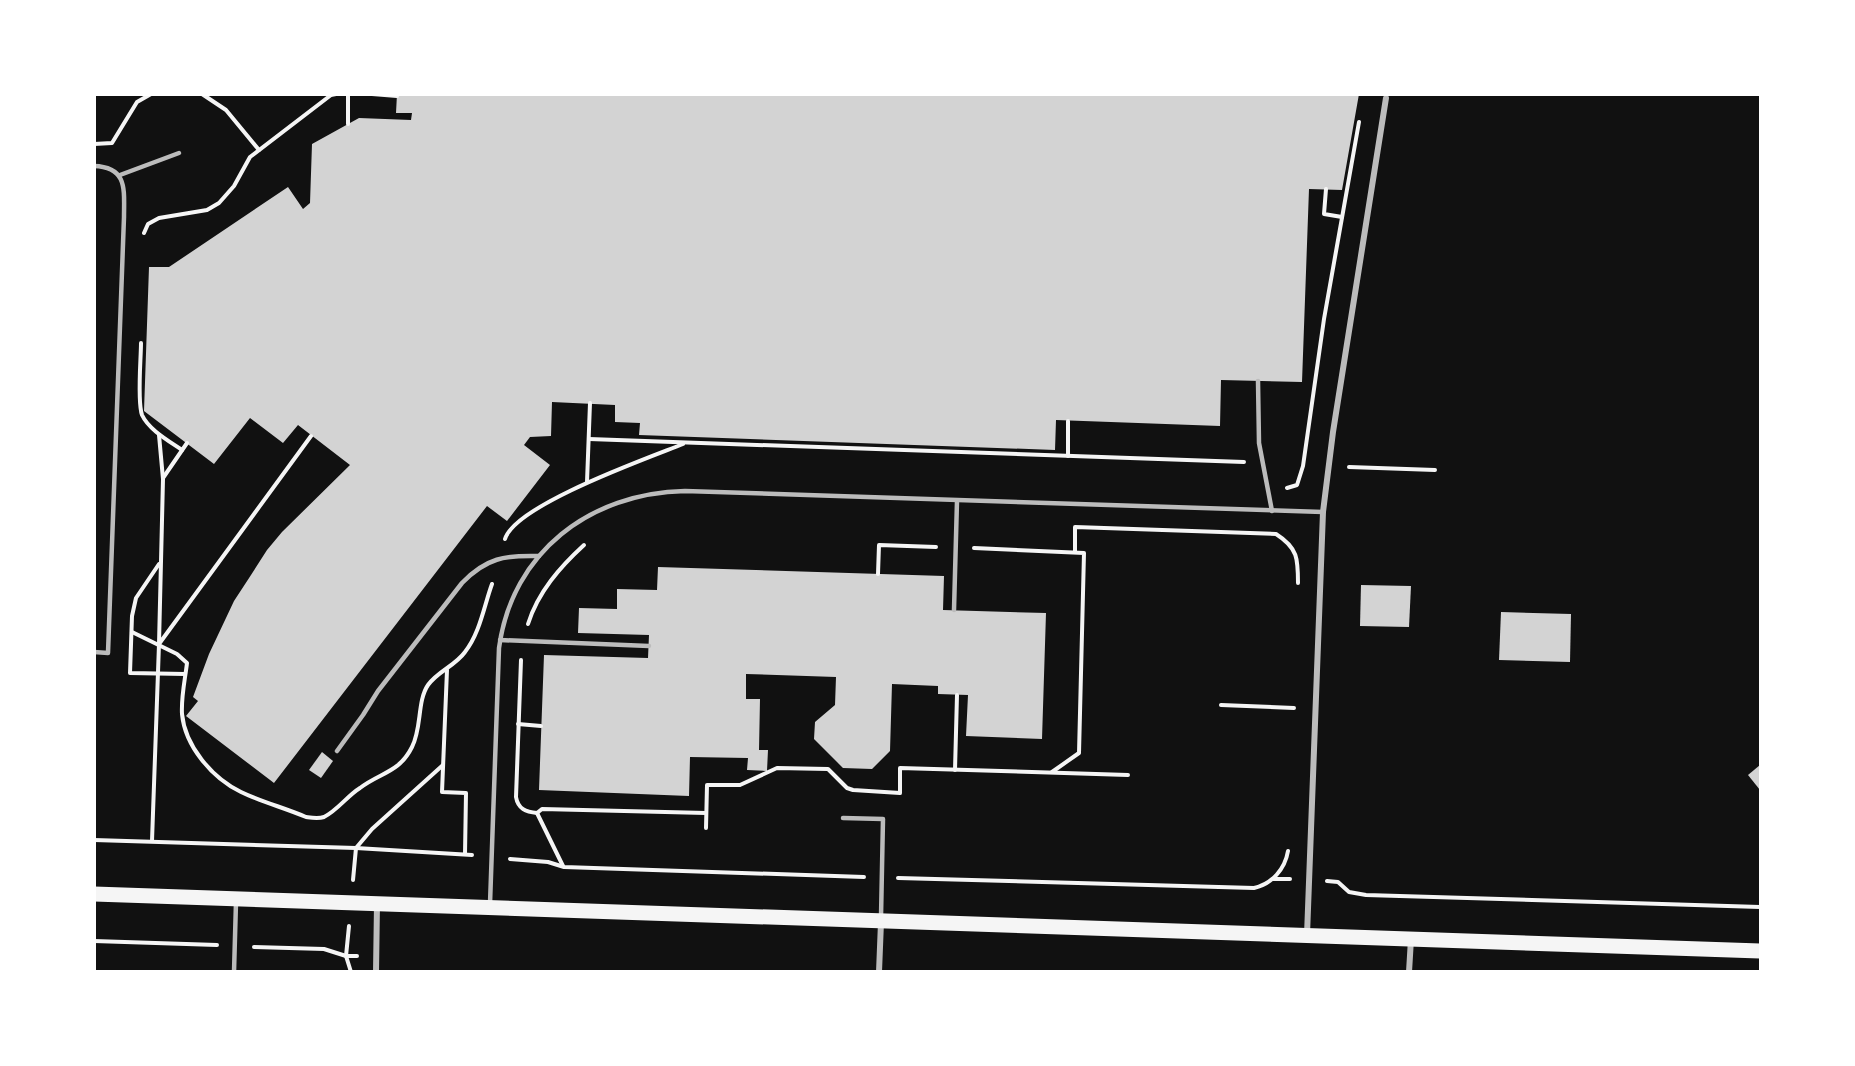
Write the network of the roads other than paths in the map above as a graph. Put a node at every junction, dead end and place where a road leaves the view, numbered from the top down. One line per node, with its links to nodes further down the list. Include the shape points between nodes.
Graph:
1 (1387, 96): 8 (street)
2 (179, 153): 4 (lane)
3 (94, 166): 4 (lane, via 106,166)
4 (120, 175): 13 (lane, via 124,217 108,653)
5 (1258, 381): 7 (lane, via 1259,443)
6 (957, 501): 7 (lane); 9 (lane, via 664,492 625,501 582,519); 10 (lane)
7 (1272, 511): 8 (lane)
8 (1323, 512): 21 (street)
9 (539, 556): 11 (lane, via 509,603); 14 (lane, via 500,557 473,572 385,682)
10 (954, 610)
11 (500, 640): 12 (lane); 19 (lane)
12 (649, 646)
13 (94, 652)
14 (337, 751)
15 (843, 818): 20 (lane, via 883,819)
16 (94, 894): 17 (main road)
17 (236, 899): 18 (main road); 24 (lane)
18 (377, 904): 19 (main road); 25 (street)
19 (490, 908): 20 (main road)
20 (881, 922): 21 (main road); 26 (street)
21 (1307, 936): 22 (main road)
22 (1411, 938): 23 (main road); 27 (street)
23 (1761, 951)
24 (234, 972)
25 (376, 972)
26 (879, 972)
27 (1409, 972)

